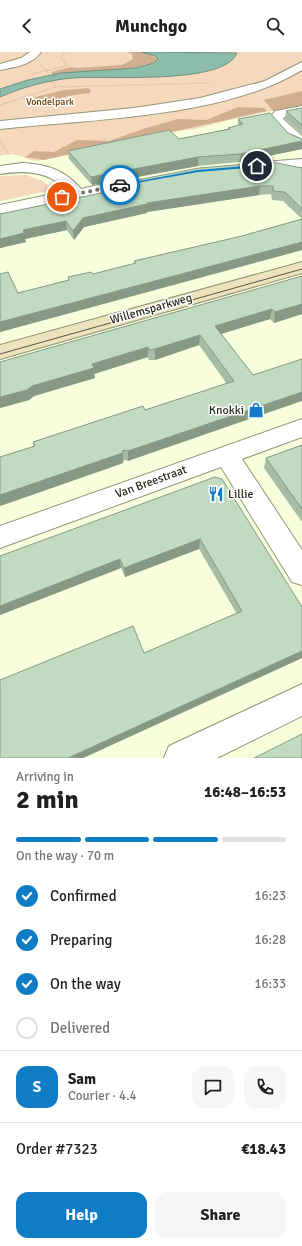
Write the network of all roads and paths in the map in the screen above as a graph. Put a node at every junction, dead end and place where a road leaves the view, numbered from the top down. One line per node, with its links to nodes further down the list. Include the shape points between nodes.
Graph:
1 (36, 52): 4 (street, via 22,61)
2 (65, 52): 5 (path, via 61,57 67,66)
3 (302, 66): 11 (street, via 265,85 207,99 126,112)
4 (0, 67)
5 (47, 71)
6 (49, 74): 8 (path)
7 (214, 82): 8 (path)
8 (56, 87): 9 (path)
9 (0, 105)
10 (302, 110): 12 (street, via 280,114 276,120)
11 (0, 125)
12 (302, 143)
13 (302, 162): 15 (street)
14 (2, 167): 17 (street, via 53,173 61,176)
15 (235, 168)
16 (146, 180): 17 (street)
17 (77, 194): 18 (street)
18 (0, 210)
19 (302, 267): 20 (street, Willemsparkweg)
20 (0, 352)
21 (302, 428): 22 (street, Van Breestraat)
22 (226, 455): 23 (street, Van Breestraat); 24 (street)
23 (0, 537)
24 (302, 573)
25 (302, 700): 26 (street)
26 (181, 758)

